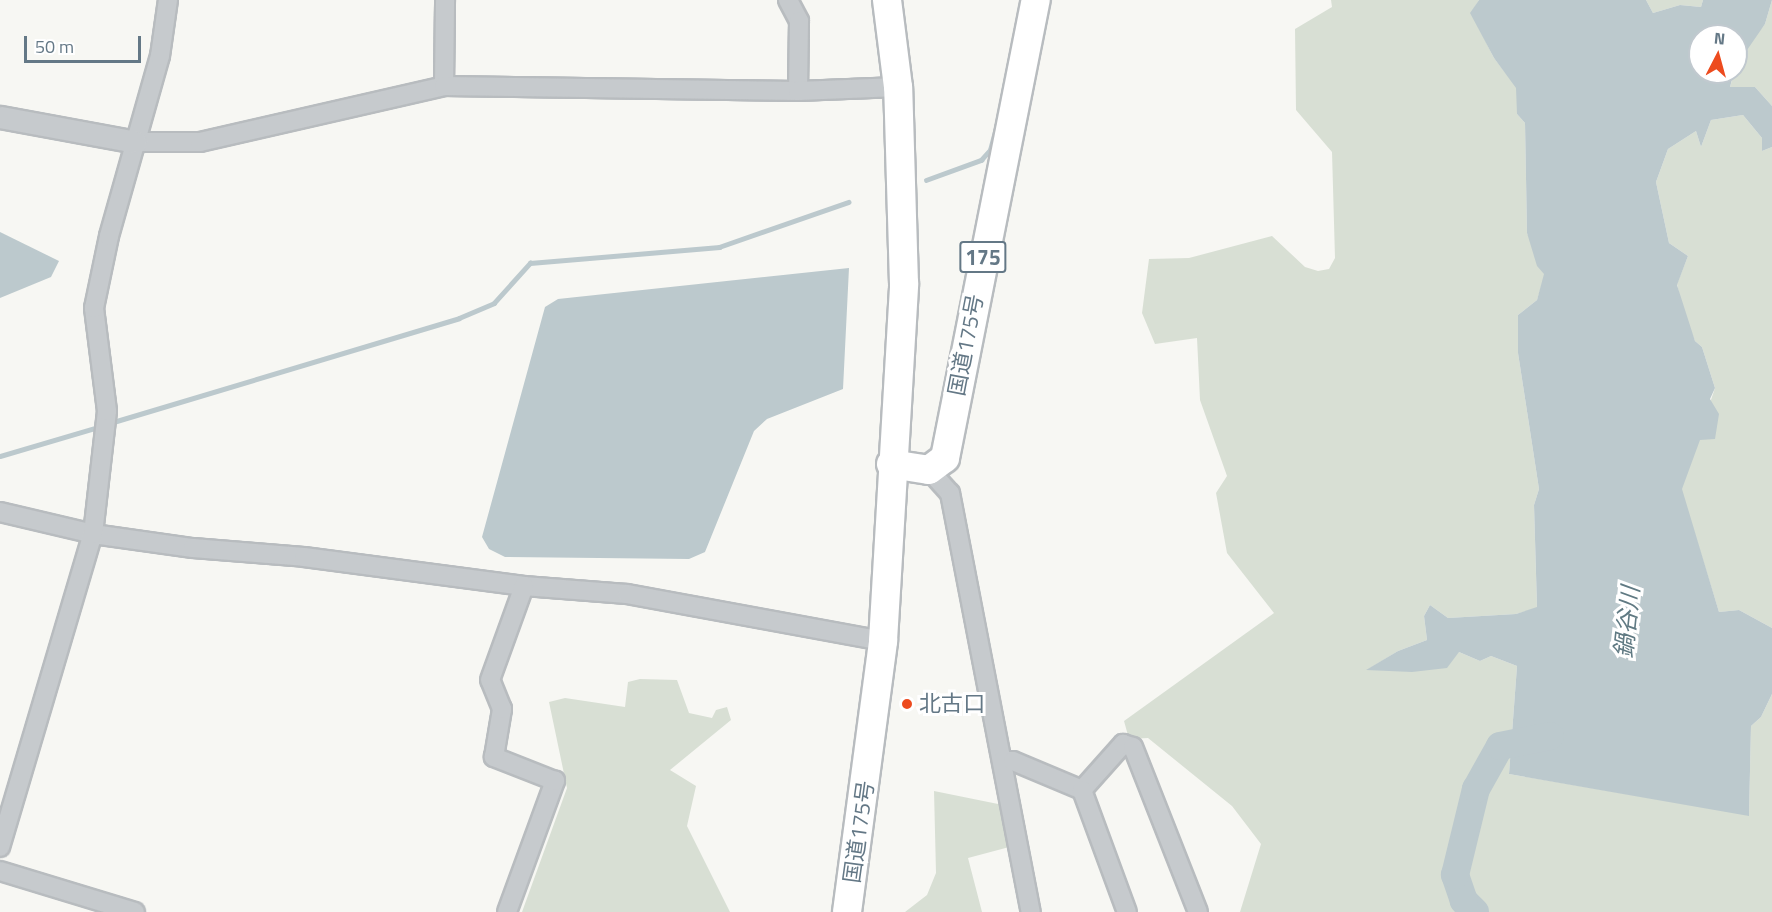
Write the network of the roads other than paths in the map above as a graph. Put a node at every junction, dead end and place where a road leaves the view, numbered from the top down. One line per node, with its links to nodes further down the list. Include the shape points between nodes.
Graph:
1 (168, 0): 10 (street, via 160,56)
2 (445, 0): 6 (street)
3 (788, 0): 8 (street, via 799,21)
4 (886, 0): 7 (highway, 国道175号)
5 (1036, 0): 12 (highway, 国道175号 / 175, via 945,458)
6 (444, 86): 8 (street); 10 (street, via 200,142)
7 (898, 87): 8 (street); 11 (highway, 国道175号, via 904,285)
8 (798, 91)
9 (0, 117): 10 (street)
10 (136, 142): 14 (street, via 94,308 107,411)
11 (891, 464): 12 (highway); 16 (highway, 国道175号)
12 (929, 470): 17 (street, via 950,493)
13 (0, 512): 14 (street)
14 (93, 534): 15 (street); 19 (street)
15 (524, 586): 16 (street, via 627,594); 23 (street, via 490,680 502,709 494,757 555,781)
16 (883, 641): 24 (highway, 国道175号)
17 (1002, 761): 18 (street, via 1013,761); 25 (street)
18 (1082, 790): 21 (street, via 1123,744 1133,747); 26 (street)
19 (0, 848)
20 (0, 871): 22 (street)
21 (1194, 911)
22 (135, 912)
23 (507, 912)
24 (848, 912)
25 (1031, 912)
26 (1127, 912)

